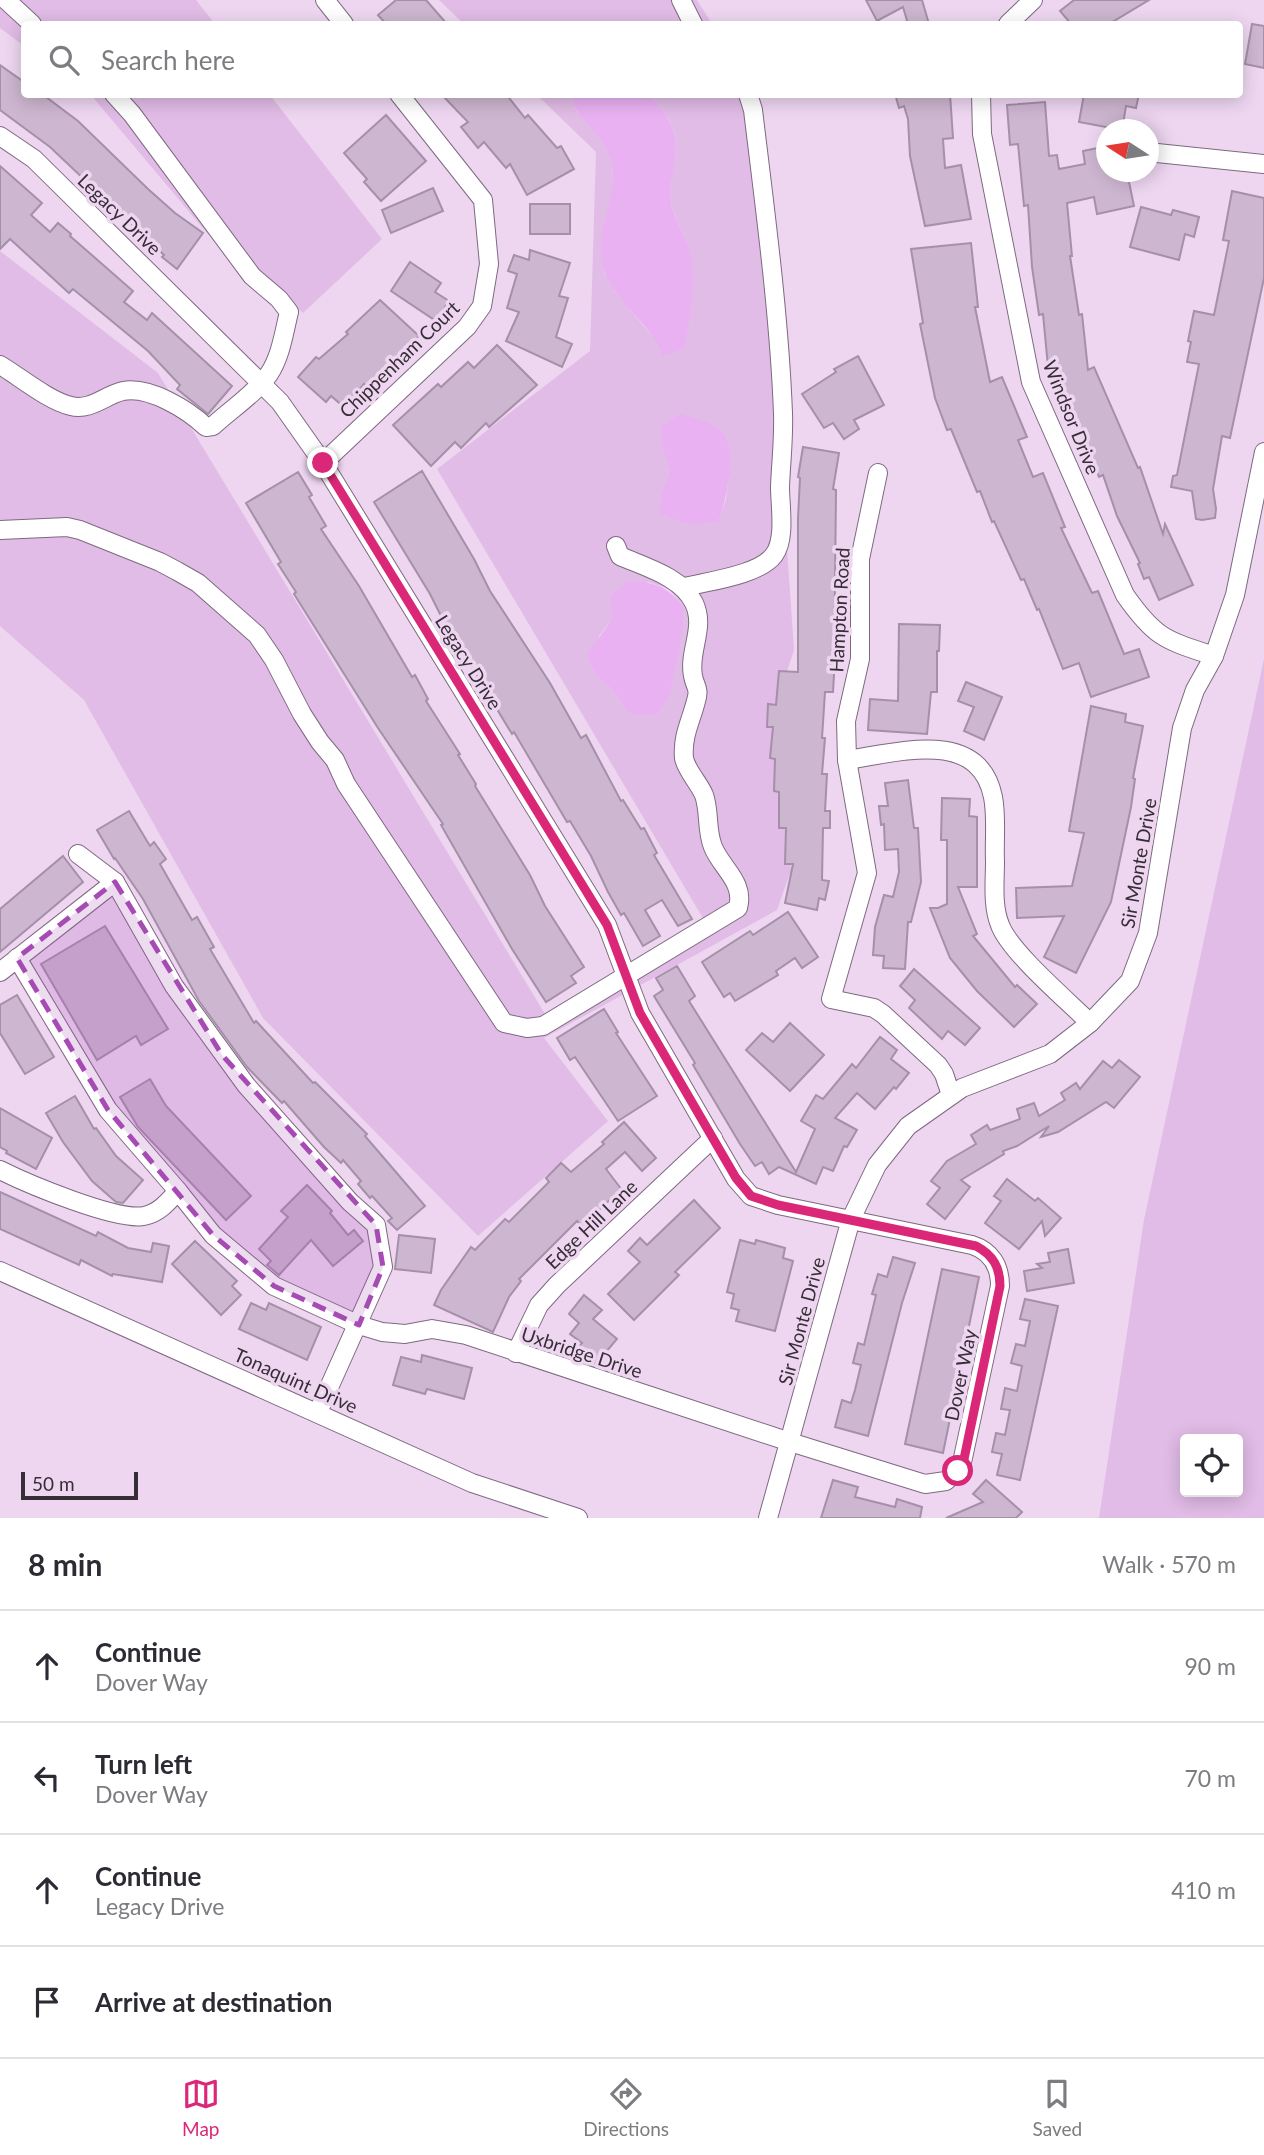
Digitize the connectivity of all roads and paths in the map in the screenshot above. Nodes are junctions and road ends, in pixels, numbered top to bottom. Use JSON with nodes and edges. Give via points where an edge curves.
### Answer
{"nodes":[{"id":1,"x":6,"y":0,"type":"edge"},
{"id":2,"x":325,"y":0,"type":"edge"},
{"id":3,"x":681,"y":0,"type":"edge"},
{"id":4,"x":1033,"y":0,"type":"edge"},
{"id":5,"x":29,"y":21,"type":"edge"},
{"id":6,"x":342,"y":21,"type":"edge"},
{"id":7,"x":692,"y":21,"type":"edge"},
{"id":8,"x":1010,"y":21,"type":"edge"},
{"id":9,"x":117,"y":98,"type":"edge"},
{"id":10,"x":402,"y":98,"type":"edge"},
{"id":11,"x":749,"y":98,"type":"edge"},
{"id":12,"x":981,"y":98,"type":"edge"},
{"id":13,"x":0,"y":136,"type":"edge"},
{"id":14,"x":1159,"y":153,"type":"edge"},
{"id":15,"x":1264,"y":164,"type":"edge"},
{"id":16,"x":0,"y":365,"type":"edge"},
{"id":17,"x":261,"y":383,"type":"junction"},
{"id":18,"x":1264,"y":452,"type":"edge"},
{"id":19,"x":323,"y":463,"type":"junction"},
{"id":20,"x":878,"y":473,"type":"dead end"},
{"id":21,"x":0,"y":530,"type":"edge"},
{"id":22,"x":616,"y":547,"type":"dead end"},
{"id":23,"x":685,"y":587,"type":"junction"},
{"id":24,"x":1214,"y":656,"type":"junction"},
{"id":25,"x":847,"y":760,"type":"junction"},
{"id":26,"x":78,"y":854,"type":"dead end"},
{"id":27,"x":115,"y":882,"type":"junction"},
{"id":28,"x":17,"y":958,"type":"junction"},
{"id":29,"x":0,"y":972,"type":"edge"},
{"id":30,"x":625,"y":975,"type":"junction"},
{"id":31,"x":1090,"y":1023,"type":"junction"},
{"id":32,"x":951,"y":1095,"type":"junction"},
{"id":33,"x":713,"y":1138,"type":"junction"},
{"id":34,"x":0,"y":1170,"type":"edge"},
{"id":35,"x":178,"y":1191,"type":"junction"},
{"id":36,"x":851,"y":1219,"type":"junction"},
{"id":37,"x":0,"y":1271,"type":"edge"},
{"id":38,"x":359,"y":1325,"type":"junction"},
{"id":39,"x":516,"y":1353,"type":"junction"},
{"id":40,"x":318,"y":1412,"type":"junction"},
{"id":41,"x":790,"y":1442,"type":"junction"},
{"id":42,"x":578,"y":1518,"type":"edge"},
{"id":43,"x":768,"y":1518,"type":"edge"}],
"edges":[{"from":1,"to":5,"type":"street"},
{"from":2,"to":6,"type":"street"},
{"from":3,"to":7,"type":"street"},
{"from":4,"to":8,"type":"street"},
{"from":9,"to":17,"type":"street","via":[[252,276],[289,312],[276,359]]},
{"from":10,"to":19,"type":"street","name":"Chippenham Court","via":[[483,200],[489,264],[482,306],[467,327]]},
{"from":11,"to":23,"type":"street","via":[[765,205],[783,414],[781,529],[775,554],[762,565]]},
{"from":12,"to":24,"type":"street","name":"Windsor Drive","via":[[982,134],[1031,382],[1125,595],[1146,625],[1170,642]]},
{"from":13,"to":17,"type":"street","name":"Legacy Drive","via":[[34,159]]},
{"from":14,"to":15,"type":"street"},
{"from":16,"to":17,"type":"street","via":[[71,406],[137,391],[170,401],[206,427],[213,426]]},
{"from":17,"to":19,"type":"street","name":"Legacy Drive","via":[[281,402]]},
{"from":18,"to":24,"type":"street","name":"Sir Monte Drive","via":[[1235,595]]},
{"from":19,"to":30,"type":"street","name":"Legacy Drive","via":[[607,925]]},
{"from":20,"to":25,"type":"street","name":"Hampton Road","via":[[858,569],[860,659],[846,721]]},
{"from":21,"to":30,"type":"street","via":[[67,527],[160,562],[198,583],[257,635],[346,783],[504,1023],[543,1026]]},
{"from":22,"to":23,"type":"street","via":[[620,556]]},
{"from":23,"to":30,"type":"street","via":[[700,626],[693,677],[699,687],[685,733],[685,761],[704,796],[713,850],[734,880],[740,898],[738,908]]},
{"from":24,"to":31,"type":"street","name":"Sir Monte Drive","via":[[1182,727],[1149,933],[1130,981]]},
{"from":25,"to":31,"type":"street","via":[[936,748],[957,753],[975,765],[988,782],[994,802],[995,902],[1003,932]]},
{"from":25,"to":32,"type":"street","name":"Hampton Road","via":[[867,873],[831,999],[883,1014],[938,1065]]},
{"from":26,"to":27,"type":"street"},
{"from":27,"to":28,"type":"street"},
{"from":27,"to":38,"type":"street","via":[[174,986],[230,1065],[350,1202],[376,1225],[383,1267]]},
{"from":28,"to":29,"type":"street"},
{"from":28,"to":35,"type":"street","name":"Uxbridge Drive","via":[[108,1110]]},
{"from":30,"to":33,"type":"street","name":"Legacy Drive","via":[[640,1013]]},
{"from":31,"to":32,"type":"street","name":"Sir Monte Drive","via":[[1050,1054]]},
{"from":32,"to":36,"type":"street","name":"Sir Monte Drive","via":[[908,1126],[877,1165]]},
{"from":33,"to":36,"type":"street","name":"Legacy Drive","via":[[751,1196]]},
{"from":33,"to":39,"type":"street","name":"Edge Hill Lane","via":[[557,1285],[540,1305]]},
{"from":34,"to":35,"type":"street","via":[[128,1217],[160,1210]]},
{"from":35,"to":38,"type":"street","name":"Uxbridge Drive","via":[[212,1236],[274,1286]]},
{"from":36,"to":41,"type":"street","name":"Sir Monte Drive"},
{"from":36,"to":41,"type":"street","name":"Dover Way","via":[[976,1246],[995,1262],[1000,1286],[964,1459],[949,1479],[925,1484]]},
{"from":37,"to":40,"type":"street","name":"Tonaquint Drive"},
{"from":38,"to":39,"type":"street","name":"Uxbridge Drive","via":[[382,1332],[432,1329],[466,1335]]},
{"from":38,"to":40,"type":"street"},
{"from":39,"to":41,"type":"street","name":"Uxbridge Drive"},
{"from":40,"to":42,"type":"street","name":"Tonaquint Drive","via":[[472,1483]]},
{"from":41,"to":43,"type":"street","name":"Sir Monte Drive"}]}
